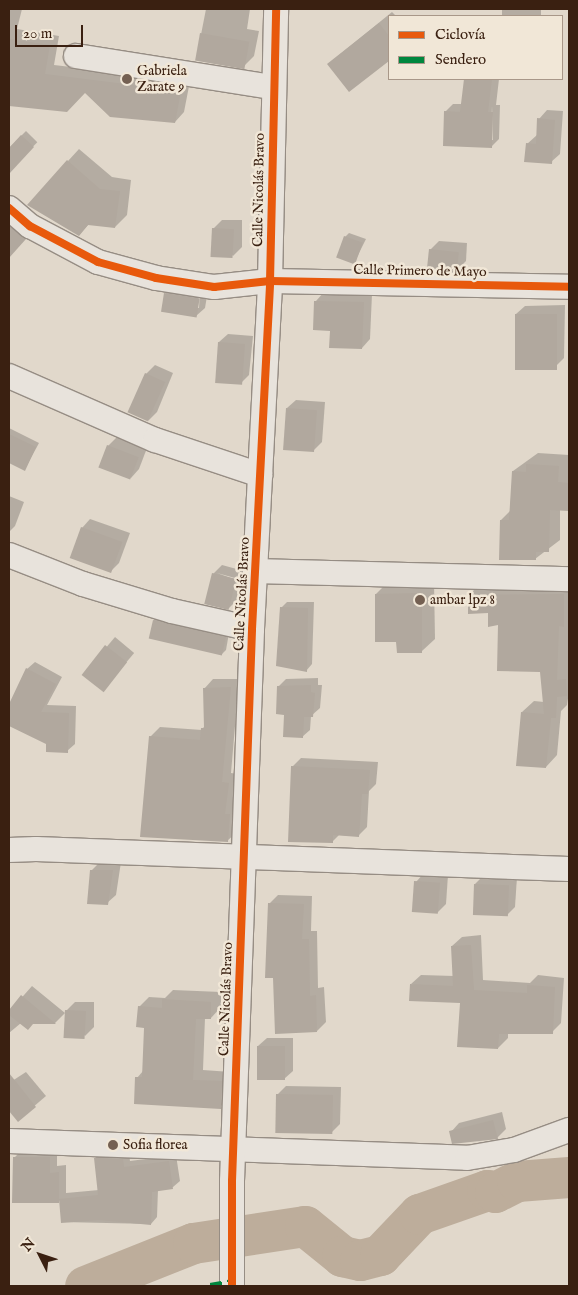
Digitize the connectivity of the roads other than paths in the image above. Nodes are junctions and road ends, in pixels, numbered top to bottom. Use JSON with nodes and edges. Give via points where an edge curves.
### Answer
{"nodes":[{"id":1,"x":276,"y":9,"type":"edge"},
{"id":2,"x":76,"y":56,"type":"dead end"},
{"id":3,"x":272,"y":87,"type":"junction"},
{"id":4,"x":9,"y":208,"type":"edge"},
{"id":5,"x":270,"y":281,"type":"junction"},
{"id":6,"x":569,"y":286,"type":"edge"},
{"id":7,"x":9,"y":376,"type":"edge"},
{"id":8,"x":260,"y":475,"type":"junction"},
{"id":9,"x":9,"y":555,"type":"edge"},
{"id":10,"x":256,"y":571,"type":"junction"},
{"id":11,"x":569,"y":579,"type":"edge"},
{"id":12,"x":252,"y":629,"type":"junction"},
{"id":13,"x":9,"y":850,"type":"edge"},
{"id":14,"x":244,"y":858,"type":"junction"},
{"id":15,"x":569,"y":870,"type":"edge"},
{"id":16,"x":569,"y":1130,"type":"edge"},
{"id":17,"x":9,"y":1141,"type":"edge"},
{"id":18,"x":234,"y":1149,"type":"junction"},
{"id":19,"x":232,"y":1280,"type":"edge"}],
"edges":[{"from":1,"to":3,"type":"street","name":"Calle Nicolás Bravo"},
{"from":2,"to":3,"type":"street"},
{"from":3,"to":5,"type":"street","name":"Calle Nicolás Bravo"},
{"from":4,"to":5,"type":"street","name":"Calle Primero de Mayo","via":[[30,226],[98,262],[156,278],[214,288]]},
{"from":5,"to":6,"type":"street","name":"Calle Primero de Mayo"},
{"from":5,"to":8,"type":"street","name":"Calle Nicolás Bravo"},
{"from":7,"to":8,"type":"street","via":[[155,440]]},
{"from":8,"to":10,"type":"street","name":"Calle Nicolás Bravo"},
{"from":9,"to":12,"type":"street","via":[[83,584],[172,611]]},
{"from":10,"to":11,"type":"street"},
{"from":10,"to":12,"type":"street","name":"Calle Nicolás Bravo"},
{"from":12,"to":14,"type":"street","name":"Calle Nicolás Bravo"},
{"from":13,"to":14,"type":"street"},
{"from":14,"to":15,"type":"street"},
{"from":14,"to":18,"type":"street","name":"Calle Nicolás Bravo"},
{"from":16,"to":18,"type":"street","via":[[514,1150],[467,1158],[333,1156]]},
{"from":17,"to":18,"type":"street"},
{"from":18,"to":19,"type":"street","name":"Calle Nicolás Bravo"}]}
